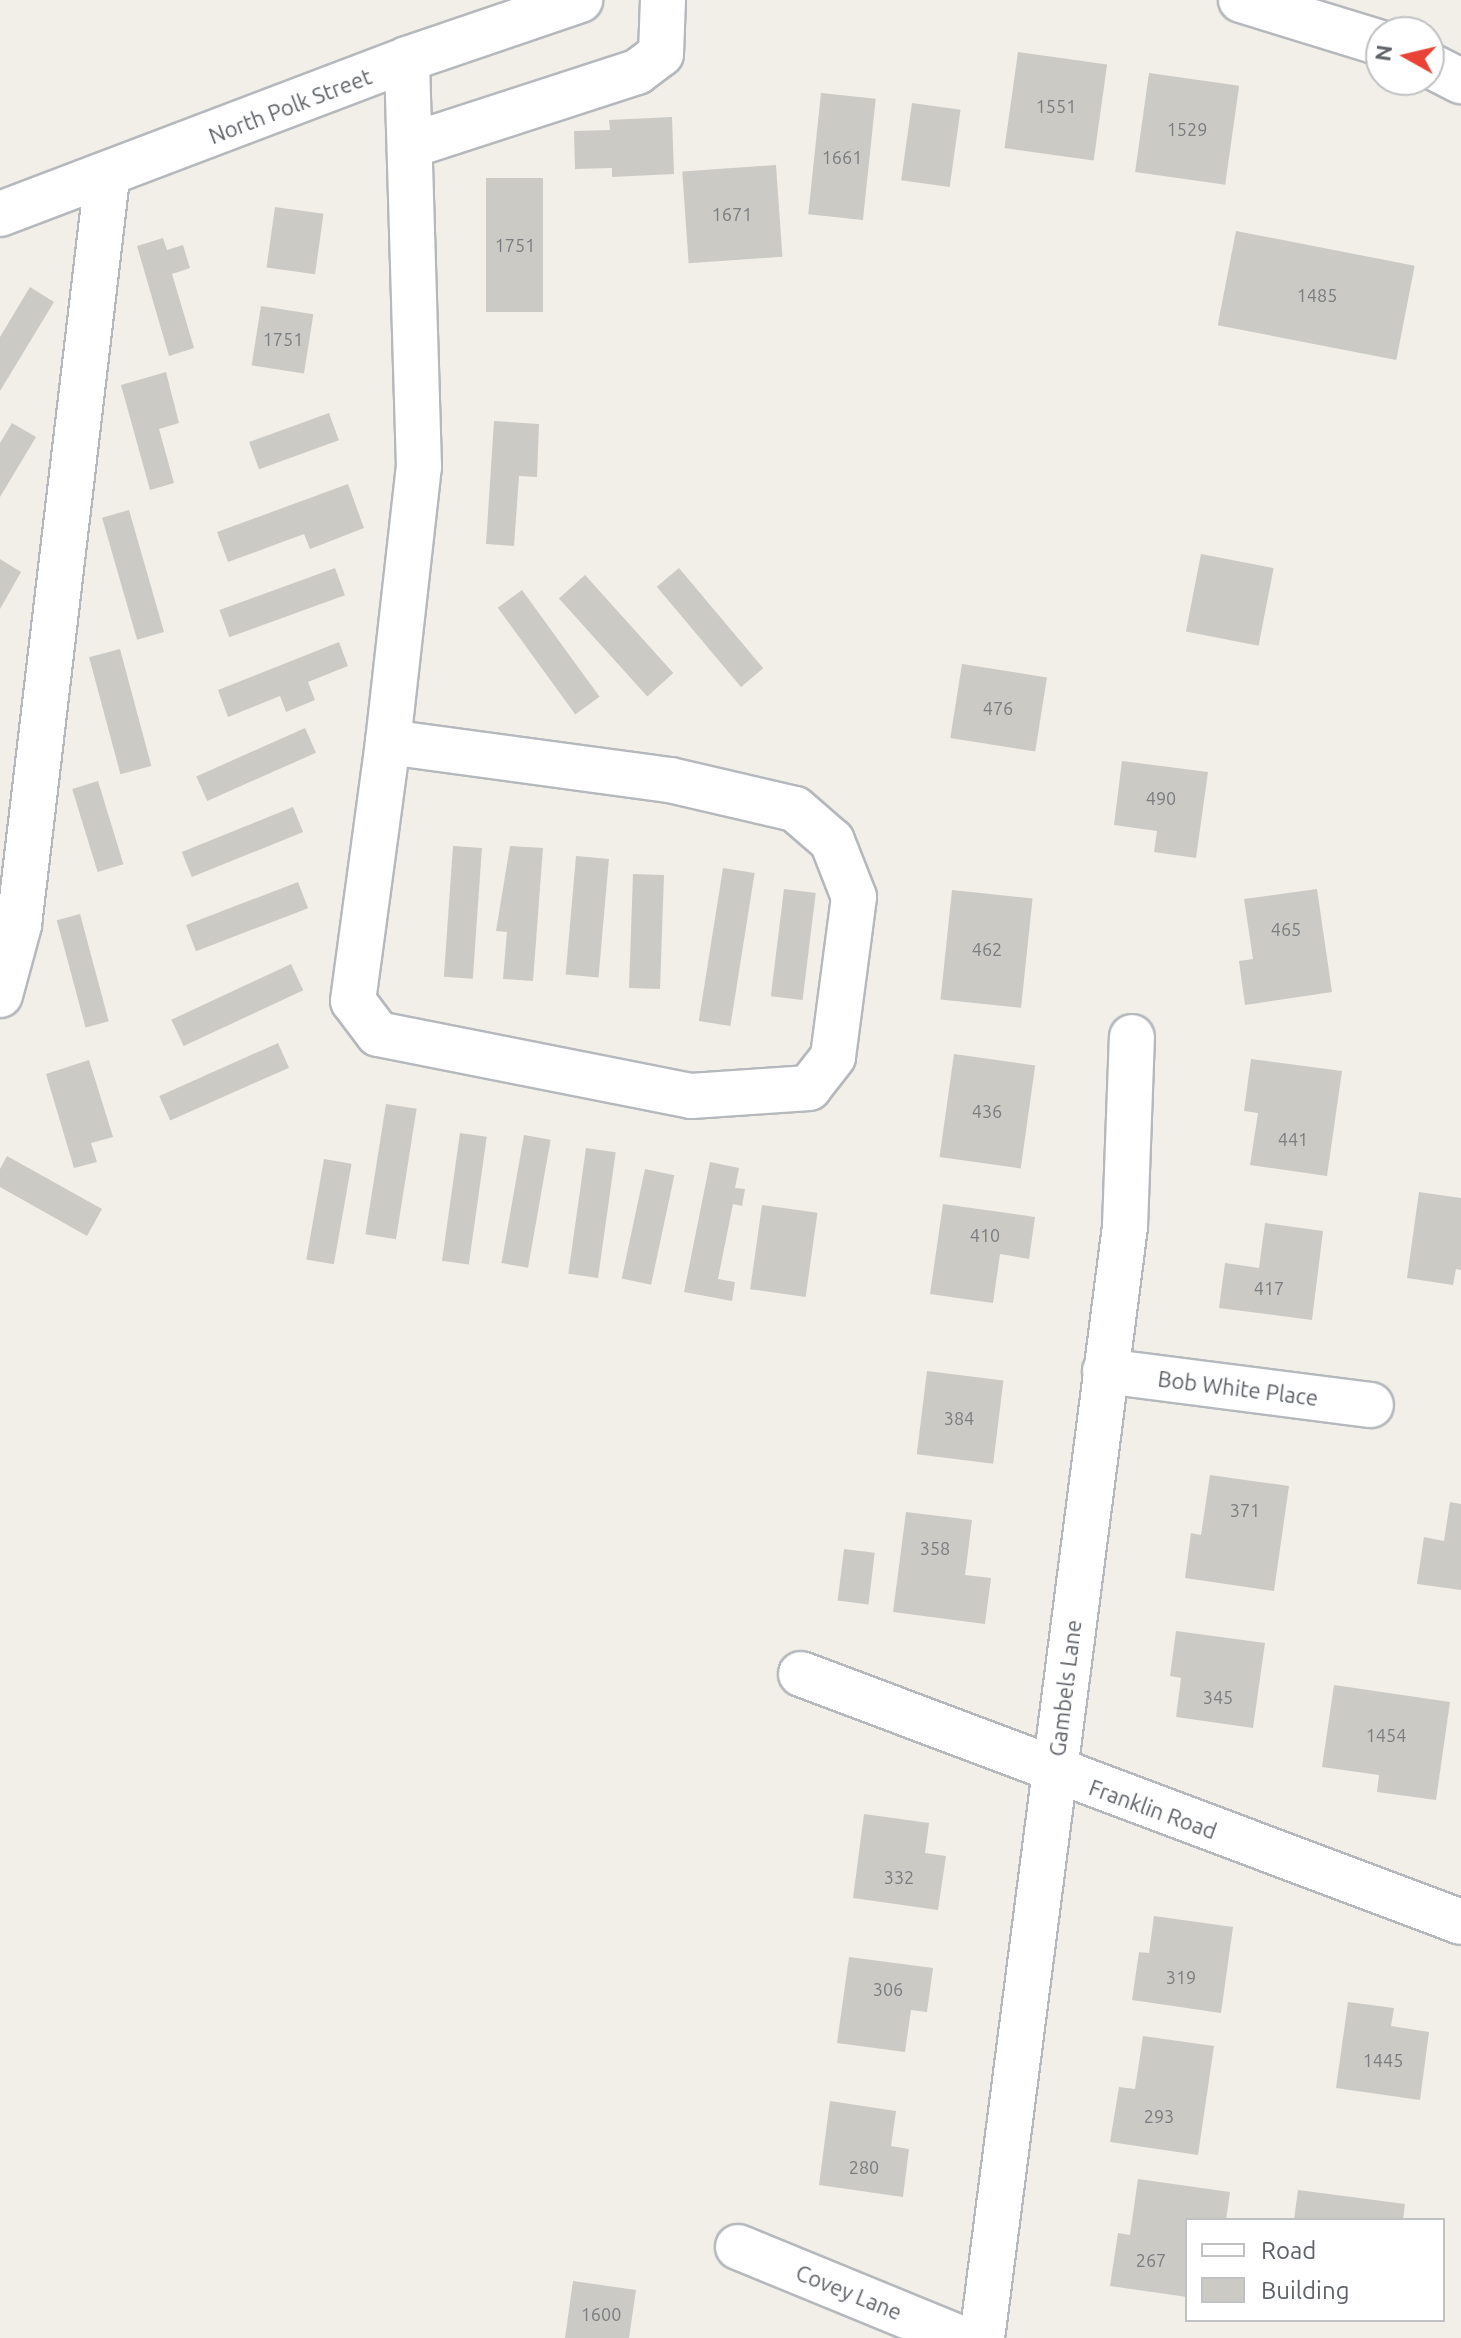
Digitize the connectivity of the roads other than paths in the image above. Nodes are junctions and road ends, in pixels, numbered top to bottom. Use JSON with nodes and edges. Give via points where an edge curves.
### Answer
{"nodes":[{"id":1,"x":580,"y":0,"type":"edge"},
{"id":2,"x":663,"y":0,"type":"edge"},
{"id":3,"x":1241,"y":0,"type":"edge"},
{"id":4,"x":487,"y":14,"type":"edge"},
{"id":5,"x":1365,"y":38,"type":"edge"},
{"id":6,"x":407,"y":59,"type":"junction"},
{"id":7,"x":412,"y":145,"type":"junction"},
{"id":8,"x":107,"y":178,"type":"junction"},
{"id":9,"x":0,"y":214,"type":"edge"},
{"id":10,"x":388,"y":742,"type":"junction"},
{"id":11,"x":0,"y":995,"type":"edge"},
{"id":12,"x":1132,"y":1037,"type":"dead end"},
{"id":13,"x":1105,"y":1371,"type":"junction"},
{"id":14,"x":1371,"y":1405,"type":"dead end"},
{"id":15,"x":801,"y":1674,"type":"dead end"},
{"id":16,"x":1054,"y":1773,"type":"junction"},
{"id":17,"x":1461,"y":1922,"type":"edge"},
{"id":18,"x":738,"y":2247,"type":"dead end"},
{"id":19,"x":960,"y":2338,"type":"edge"},
{"id":20,"x":982,"y":2338,"type":"edge"}],
"edges":[{"from":1,"to":4,"type":"street","name":"North Polk Street"},
{"from":2,"to":7,"type":"street","via":[[661,54],[637,72]]},
{"from":3,"to":5,"type":"street"},
{"from":4,"to":6,"type":"street","name":"North Polk Street"},
{"from":6,"to":7,"type":"street"},
{"from":6,"to":8,"type":"street","name":"North Polk Street"},
{"from":7,"to":10,"type":"street","via":[[419,467]]},
{"from":8,"to":9,"type":"street","name":"North Polk Street"},
{"from":8,"to":11,"type":"street","via":[[19,925]]},
{"from":10,"to":10,"type":"street","via":[[353,1001],[378,1034],[691,1096],[809,1088],[833,1057],[854,897],[832,841],[795,809],[670,780]]},
{"from":12,"to":13,"type":"street","name":"Gambels Lane","via":[[1125,1226]]},
{"from":13,"to":14,"type":"street","name":"Bob White Place"},
{"from":13,"to":16,"type":"street","name":"Gambels Lane"},
{"from":15,"to":16,"type":"street","name":"Franklin Road"},
{"from":16,"to":17,"type":"street","name":"Franklin Road"},
{"from":16,"to":20,"type":"street","name":"Gambels Lane"},
{"from":18,"to":19,"type":"street","name":"Covey Lane"}]}
